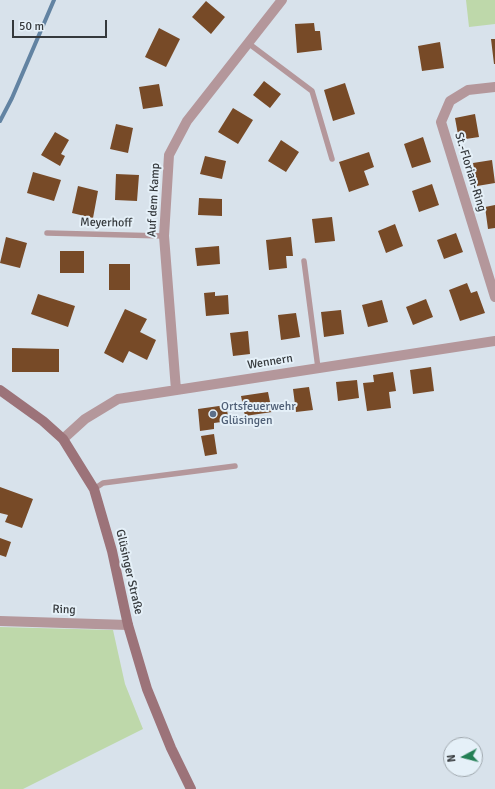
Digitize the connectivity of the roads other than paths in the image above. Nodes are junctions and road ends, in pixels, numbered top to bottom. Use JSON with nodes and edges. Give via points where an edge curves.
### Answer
{"nodes":[{"id":1,"x":282,"y":0,"type":"edge"},
{"id":2,"x":248,"y":43,"type":"junction"},
{"id":3,"x":495,"y":87,"type":"edge"},
{"id":4,"x":332,"y":159,"type":"dead end"},
{"id":5,"x":47,"y":233,"type":"dead end"},
{"id":6,"x":164,"y":236,"type":"junction"},
{"id":7,"x":304,"y":261,"type":"dead end"},
{"id":8,"x":495,"y":297,"type":"edge"},
{"id":9,"x":495,"y":342,"type":"edge"},
{"id":10,"x":318,"y":368,"type":"junction"},
{"id":11,"x":0,"y":390,"type":"edge"},
{"id":12,"x":176,"y":390,"type":"junction"},
{"id":13,"x":63,"y":439,"type":"junction"},
{"id":14,"x":235,"y":466,"type":"dead end"},
{"id":15,"x":94,"y":489,"type":"junction"},
{"id":16,"x":0,"y":621,"type":"edge"},
{"id":17,"x":128,"y":625,"type":"junction"},
{"id":18,"x":191,"y":789,"type":"edge"}],
"edges":[{"from":1,"to":2,"type":"street","name":"Auf dem Kamp"},
{"from":2,"to":4,"type":"lane","via":[[312,91]]},
{"from":2,"to":6,"type":"street","name":"Auf dem Kamp","via":[[187,121],[169,155]]},
{"from":3,"to":8,"type":"street","name":"St.-Florian-Ring","via":[[468,90],[450,101],[441,122]]},
{"from":5,"to":6,"type":"lane","name":"Meyerhoff"},
{"from":6,"to":12,"type":"street","name":"Auf dem Kamp"},
{"from":7,"to":10,"type":"lane"},
{"from":9,"to":10,"type":"street","name":"Wennern"},
{"from":10,"to":12,"type":"street","name":"Wennern"},
{"from":11,"to":13,"type":"street","name":"Glüsinger Straße"},
{"from":12,"to":13,"type":"street","name":"Wennern","via":[[118,398],[85,419]]},
{"from":13,"to":15,"type":"street","name":"Glüsinger Straße"},
{"from":14,"to":15,"type":"lane","via":[[103,483]]},
{"from":15,"to":17,"type":"street","name":"Glüsinger Straße","via":[[112,551]]},
{"from":16,"to":17,"type":"street","name":"Ring"},
{"from":17,"to":18,"type":"street","name":"Glüsinger Straße","via":[[147,689]]}]}
